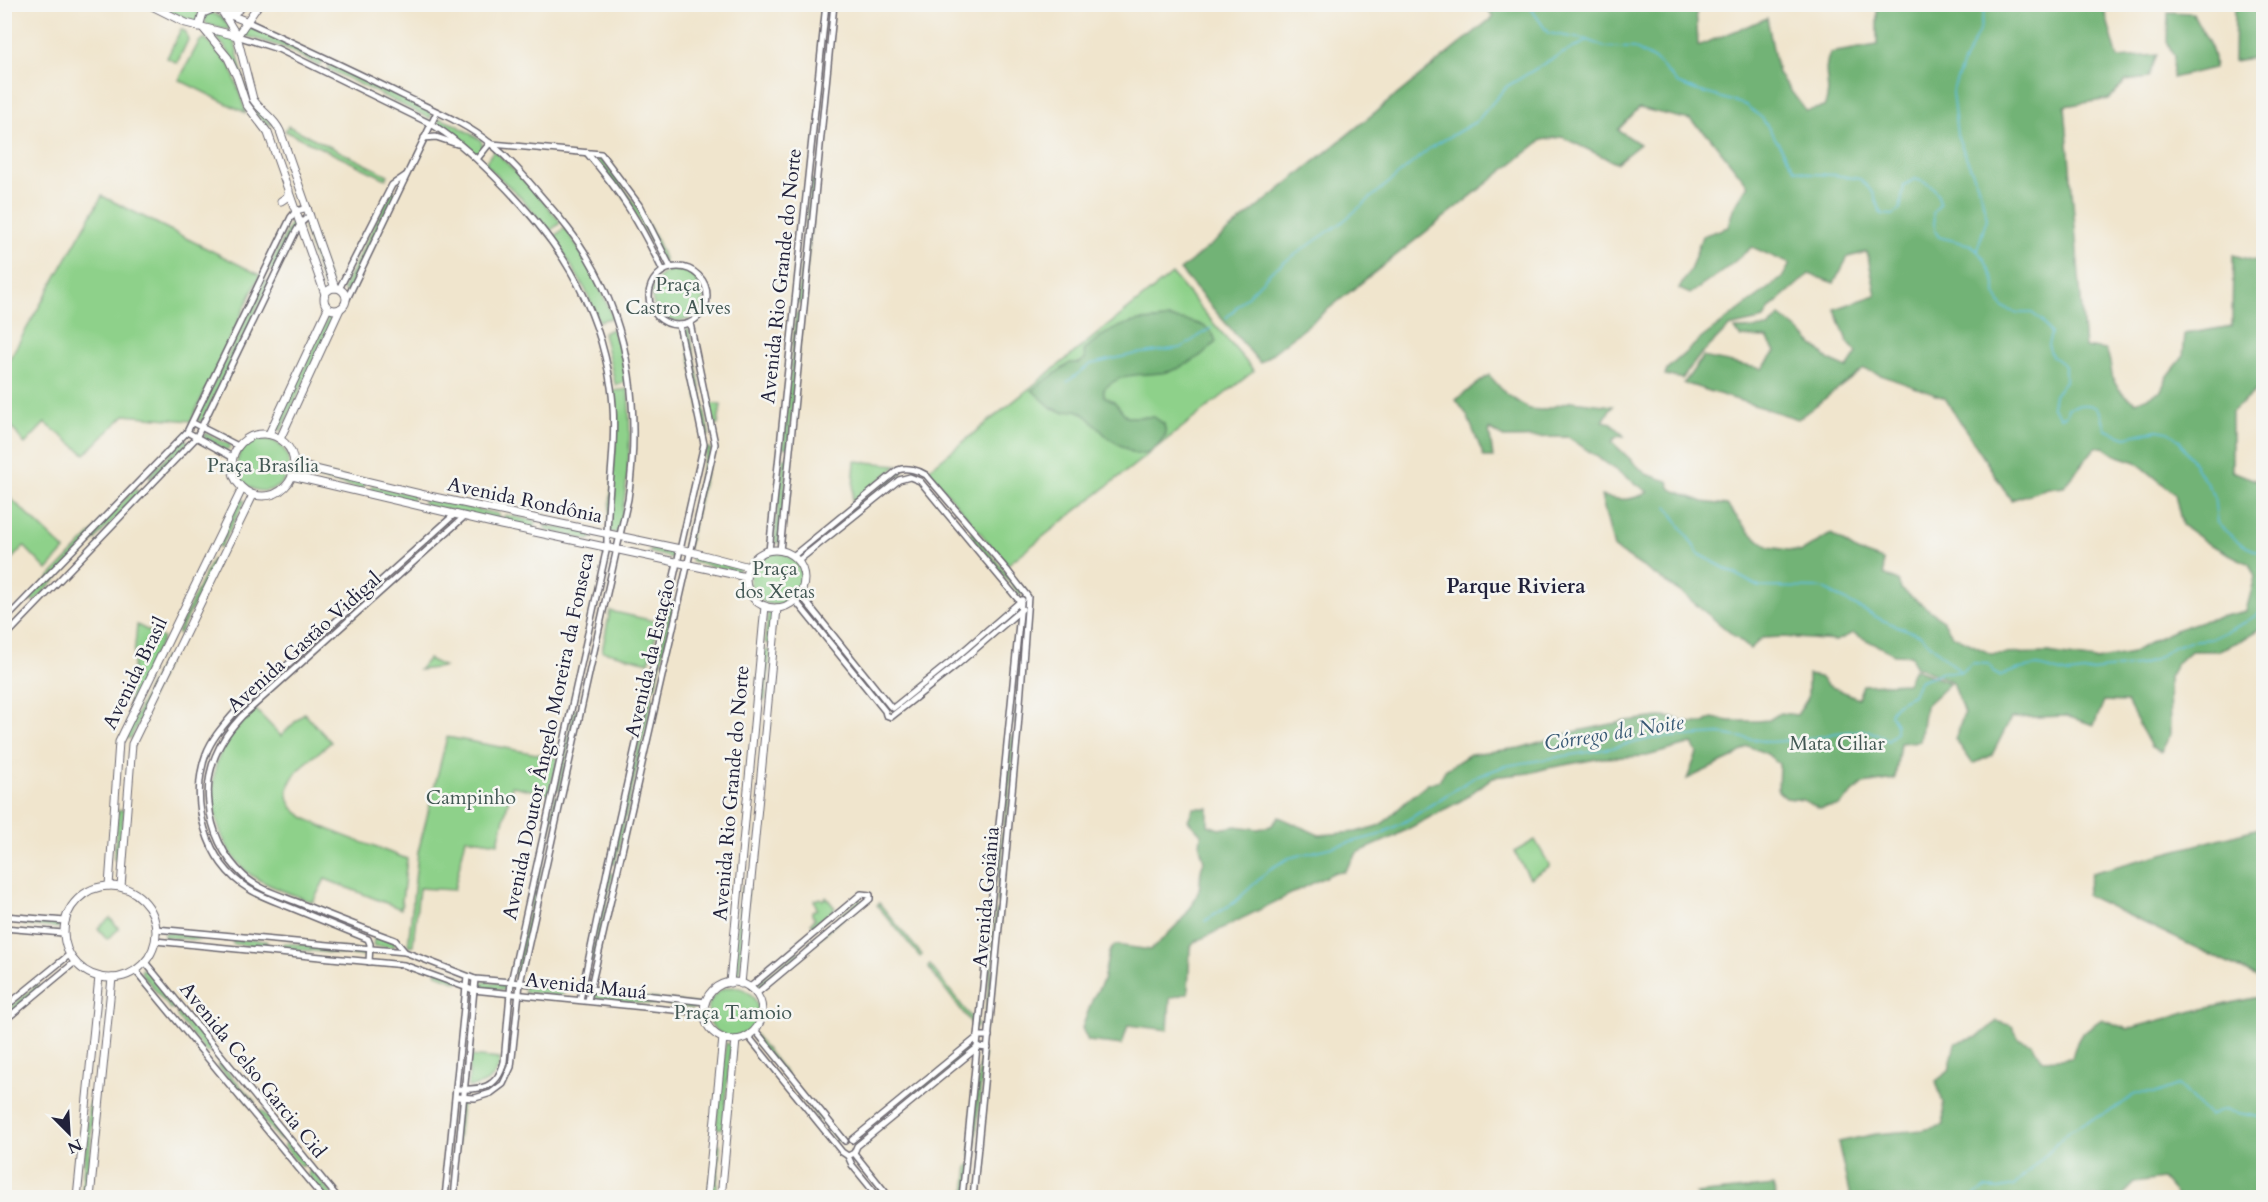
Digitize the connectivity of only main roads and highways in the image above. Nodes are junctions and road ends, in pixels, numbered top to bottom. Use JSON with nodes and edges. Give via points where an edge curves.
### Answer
{"nodes":[{"id":1,"x":148,"y":4,"type":"edge"},
{"id":2,"x":203,"y":4,"type":"edge"},
{"id":3,"x":246,"y":4,"type":"edge"},
{"id":4,"x":259,"y":4,"type":"edge"},
{"id":5,"x":213,"y":9,"type":"junction"},
{"id":6,"x":226,"y":14,"type":"junction"},
{"id":7,"x":247,"y":23,"type":"junction"},
{"id":8,"x":201,"y":28,"type":"junction"},
{"id":9,"x":236,"y":33,"type":"junction"},
{"id":10,"x":289,"y":190,"type":"junction"},
{"id":11,"x":281,"y":201,"type":"dead end"},
{"id":12,"x":295,"y":233,"type":"road end"},
{"id":13,"x":304,"y":234,"type":"junction"},
{"id":14,"x":337,"y":289,"type":"junction"},
{"id":15,"x":325,"y":294,"type":"junction"},
{"id":16,"x":328,"y":308,"type":"junction"},
{"id":17,"x":340,"y":309,"type":"junction"},
{"id":18,"x":269,"y":434,"type":"junction"},
{"id":19,"x":280,"y":439,"type":"junction"},
{"id":20,"x":294,"y":464,"type":"junction"},
{"id":21,"x":292,"y":476,"type":"junction"},
{"id":22,"x":242,"y":489,"type":"junction"},
{"id":23,"x":253,"y":495,"type":"junction"},
{"id":24,"x":503,"y":512,"type":"junction"},
{"id":25,"x":501,"y":525,"type":"junction"},
{"id":26,"x":749,"y":567,"type":"junction"},
{"id":27,"x":746,"y":577,"type":"junction"},
{"id":28,"x":765,"y":606,"type":"junction"},
{"id":29,"x":777,"y":608,"type":"junction"},
{"id":30,"x":760,"y":647,"type":"junction"},
{"id":31,"x":773,"y":648,"type":"junction"},
{"id":32,"x":162,"y":655,"type":"junction"},
{"id":33,"x":172,"y":663,"type":"junction"},
{"id":34,"x":110,"y":886,"type":"junction"},
{"id":35,"x":121,"y":887,"type":"junction"},
{"id":36,"x":99,"y":977,"type":"junction"},
{"id":37,"x":112,"y":978,"type":"junction"},
{"id":38,"x":730,"y":983,"type":"junction"},
{"id":39,"x":741,"y":984,"type":"junction"},
{"id":40,"x":98,"y":985,"type":"junction"},
{"id":41,"x":111,"y":989,"type":"junction"},
{"id":42,"x":723,"y":1038,"type":"junction"},
{"id":43,"x":736,"y":1040,"type":"junction"},
{"id":44,"x":76,"y":1197,"type":"edge"},
{"id":45,"x":90,"y":1197,"type":"edge"},
{"id":46,"x":708,"y":1197,"type":"edge"},
{"id":47,"x":721,"y":1197,"type":"edge"}],
"edges":[{"from":1,"to":8,"type":"main road","name":"Avenida Doutor Ângelo Moreira da Fonseca"},
{"from":2,"to":5,"type":"main road","name":"Avenida Doutor Ângelo Moreira da Fonseca"},
{"from":3,"to":6,"type":"main road"},
{"from":4,"to":7,"type":"main road"},
{"from":5,"to":6,"type":"main road","name":"Avenida Doutor Ângelo Moreira da Fonseca"},
{"from":5,"to":8,"type":"main road","via":[[203,13]]},
{"from":6,"to":7,"type":"main road","name":"Avenida Doutor Ângelo Moreira da Fonseca"},
{"from":6,"to":9,"type":"main road"},
{"from":7,"to":9,"type":"main road"},
{"from":8,"to":9,"type":"main road","name":"Avenida Doutor Ângelo Moreira da Fonseca"},
{"from":8,"to":10,"type":"main road","via":[[228,58],[246,104],[266,128]]},
{"from":9,"to":14,"type":"main road","via":[[252,97],[280,131]]},
{"from":10,"to":11,"type":"main road"},
{"from":10,"to":13,"type":"main road"},
{"from":12,"to":13,"type":"main road"},
{"from":13,"to":15,"type":"main road"},
{"from":14,"to":15,"type":"main road"},
{"from":14,"to":17,"type":"main road","via":[[346,301]]},
{"from":15,"to":16,"type":"main road"},
{"from":16,"to":17,"type":"main road"},
{"from":16,"to":18,"type":"main road"},
{"from":17,"to":19,"type":"main road"},
{"from":18,"to":19,"type":"main road"},
{"from":18,"to":22,"type":"main road","via":[[252,436],[238,446],[232,457],[232,471]]},
{"from":19,"to":20,"type":"main road","via":[[290,449]]},
{"from":20,"to":21,"type":"main road"},
{"from":20,"to":24,"type":"main road","name":"Avenida Rondônia"},
{"from":21,"to":23,"type":"main road","via":[[276,493]]},
{"from":21,"to":25,"type":"main road","name":"Avenida Rondônia"},
{"from":22,"to":23,"type":"main road"},
{"from":22,"to":32,"type":"main road","name":"Avenida Brasil"},
{"from":23,"to":33,"type":"main road","name":"Avenida Brasil"},
{"from":24,"to":25,"type":"main road"},
{"from":24,"to":26,"type":"main road","name":"Avenida Rondônia"},
{"from":25,"to":27,"type":"main road","name":"Avenida Rondônia"},
{"from":26,"to":27,"type":"main road"},
{"from":26,"to":29,"type":"main road","via":[[755,558],[769,551],[780,550],[795,558],[804,577],[798,597]]},
{"from":27,"to":28,"type":"main road","via":[[752,597]]},
{"from":28,"to":29,"type":"main road"},
{"from":28,"to":30,"type":"main road","name":"Avenida Rio Grande do Norte"},
{"from":29,"to":31,"type":"main road","name":"Avenida Rio Grande do Norte"},
{"from":30,"to":31,"type":"main road"},
{"from":30,"to":38,"type":"main road","name":"Avenida Rio Grande do Norte"},
{"from":31,"to":39,"type":"main road","name":"Avenida Rio Grande do Norte"},
{"from":32,"to":33,"type":"main road","via":[[170,656]]},
{"from":32,"to":34,"type":"main road","name":"Avenida Brasil","via":[[119,742]]},
{"from":33,"to":35,"type":"main road","name":"Avenida Brasil","via":[[132,744]]},
{"from":34,"to":35,"type":"main road"},
{"from":34,"to":36,"type":"main road","via":[[97,887],[81,896],[69,910],[63,933],[69,955]]},
{"from":35,"to":37,"type":"main road","via":[[146,903],[156,928],[155,941],[145,962]]},
{"from":36,"to":37,"type":"main road"},
{"from":36,"to":40,"type":"main road"},
{"from":37,"to":41,"type":"main road"},
{"from":38,"to":39,"type":"main road"},
{"from":38,"to":42,"type":"main road","via":[[715,989],[704,1013],[712,1031]]},
{"from":39,"to":43,"type":"main road","via":[[756,994],[762,1012],[755,1030]]},
{"from":40,"to":41,"type":"main road","via":[[105,983]]},
{"from":40,"to":44,"type":"main road"},
{"from":41,"to":45,"type":"main road"},
{"from":42,"to":43,"type":"main road"},
{"from":42,"to":46,"type":"main road"},
{"from":43,"to":47,"type":"main road"}]}
